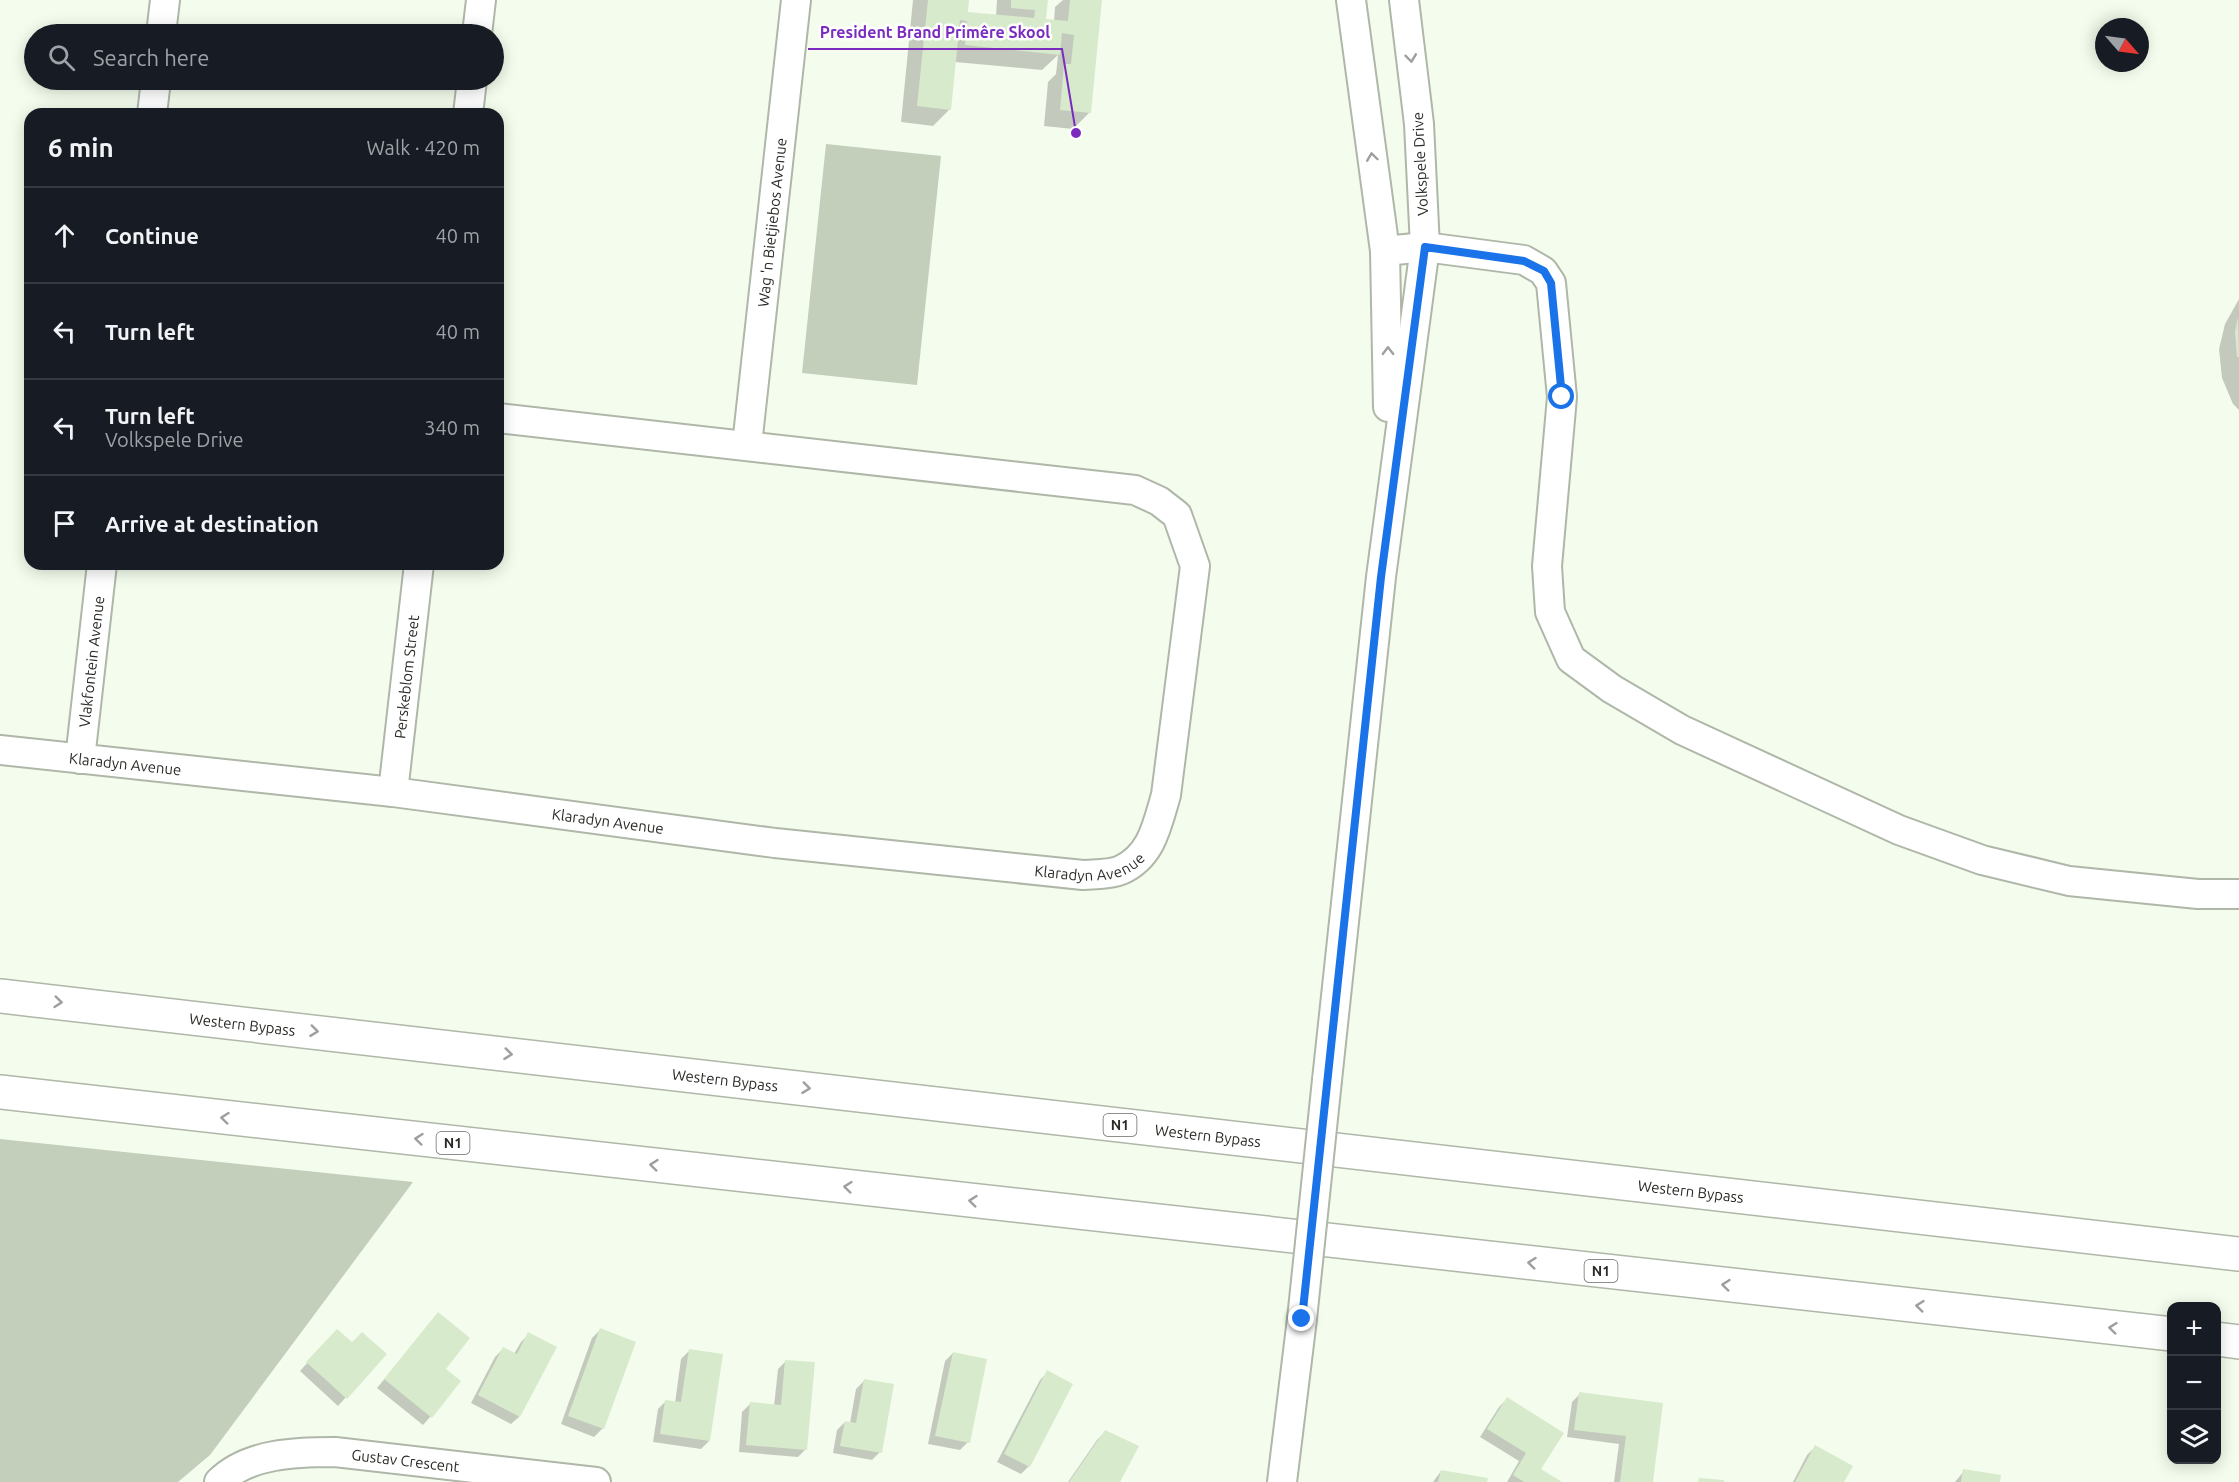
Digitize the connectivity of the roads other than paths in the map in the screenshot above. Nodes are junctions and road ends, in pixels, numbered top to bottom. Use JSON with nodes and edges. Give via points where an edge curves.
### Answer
{"nodes":[{"id":1,"x":165,"y":0,"type":"edge"},
{"id":2,"x":481,"y":0,"type":"edge"},
{"id":3,"x":796,"y":0,"type":"edge"},
{"id":4,"x":1351,"y":0,"type":"edge"},
{"id":5,"x":1404,"y":0,"type":"edge"},
{"id":6,"x":162,"y":24,"type":"edge"},
{"id":7,"x":478,"y":24,"type":"edge"},
{"id":8,"x":155,"y":90,"type":"edge"},
{"id":9,"x":471,"y":90,"type":"edge"},
{"id":10,"x":153,"y":108,"type":"edge"},
{"id":11,"x":469,"y":108,"type":"edge"},
{"id":12,"x":1425,"y":247,"type":"junction"},
{"id":13,"x":1386,"y":252,"type":"junction"},
{"id":14,"x":504,"y":419,"type":"edge"},
{"id":15,"x":747,"y":445,"type":"junction"},
{"id":16,"x":101,"y":570,"type":"edge"},
{"id":17,"x":418,"y":570,"type":"edge"},
{"id":18,"x":1381,"y":577,"type":"junction"},
{"id":19,"x":0,"y":750,"type":"edge"},
{"id":20,"x":80,"y":759,"type":"junction"},
{"id":21,"x":393,"y":792,"type":"junction"},
{"id":22,"x":2239,"y":894,"type":"edge"},
{"id":23,"x":0,"y":996,"type":"edge"},
{"id":24,"x":0,"y":1092,"type":"edge"},
{"id":25,"x":2239,"y":1254,"type":"edge"},
{"id":26,"x":2167,"y":1333,"type":"edge"},
{"id":27,"x":2221,"y":1340,"type":"edge"},
{"id":28,"x":2239,"y":1342,"type":"edge"},
{"id":29,"x":219,"y":1482,"type":"edge"},
{"id":30,"x":597,"y":1482,"type":"edge"},
{"id":31,"x":1282,"y":1482,"type":"edge"}],
"edges":[{"from":1,"to":6,"type":"street"},
{"from":2,"to":7,"type":"street"},
{"from":3,"to":15,"type":"street","name":"Wag 'n Bietjiebos Avenue"},
{"from":13,"to":4,"type":"street","name":"Volkspele Drive","one_way":true},
{"from":5,"to":12,"type":"street","name":"Volkspele Drive","one_way":true,"via":[[1419,124]]},
{"from":8,"to":10,"type":"street"},
{"from":9,"to":11,"type":"street"},
{"from":12,"to":13,"type":"street"},
{"from":12,"to":18,"type":"street","name":"Volkspele Drive"},
{"from":12,"to":22,"type":"street","via":[[1524,261],[1544,271],[1551,283],[1562,397],[1548,577],[1550,612],[1571,659],[1612,689],[1682,730],[1899,830],[1982,860],[2069,881],[2198,894]]},
{"from":18,"to":13,"type":"street","name":"Volkspele Drive","one_way":true,"via":[[1389,388]]},
{"from":14,"to":15,"type":"street","name":"Klaradyn Avenue"},
{"from":15,"to":21,"type":"street","name":"Klaradyn Avenue","via":[[1135,490],[1160,501],[1177,515],[1195,566],[1166,795],[1155,832],[1141,858],[1119,871],[1083,875],[775,843]]},
{"from":16,"to":20,"type":"street","name":"Vlakfontein Avenue"},
{"from":17,"to":21,"type":"street","name":"Perskeblom Street"},
{"from":18,"to":31,"type":"street","name":"Volkspele Drive","bridge":true},
{"from":19,"to":20,"type":"street","name":"Klaradyn Avenue"},
{"from":20,"to":21,"type":"street","name":"Klaradyn Avenue"},
{"from":23,"to":25,"type":"highway","name":"Western Bypass","number":"N1","one_way":true},
{"from":26,"to":24,"type":"highway","number":"N1","one_way":true},
{"from":27,"to":28,"type":"highway"},
{"from":29,"to":30,"type":"street","name":"Gustav Crescent","via":[[228,1473],[263,1458],[298,1452],[335,1452]]}]}
